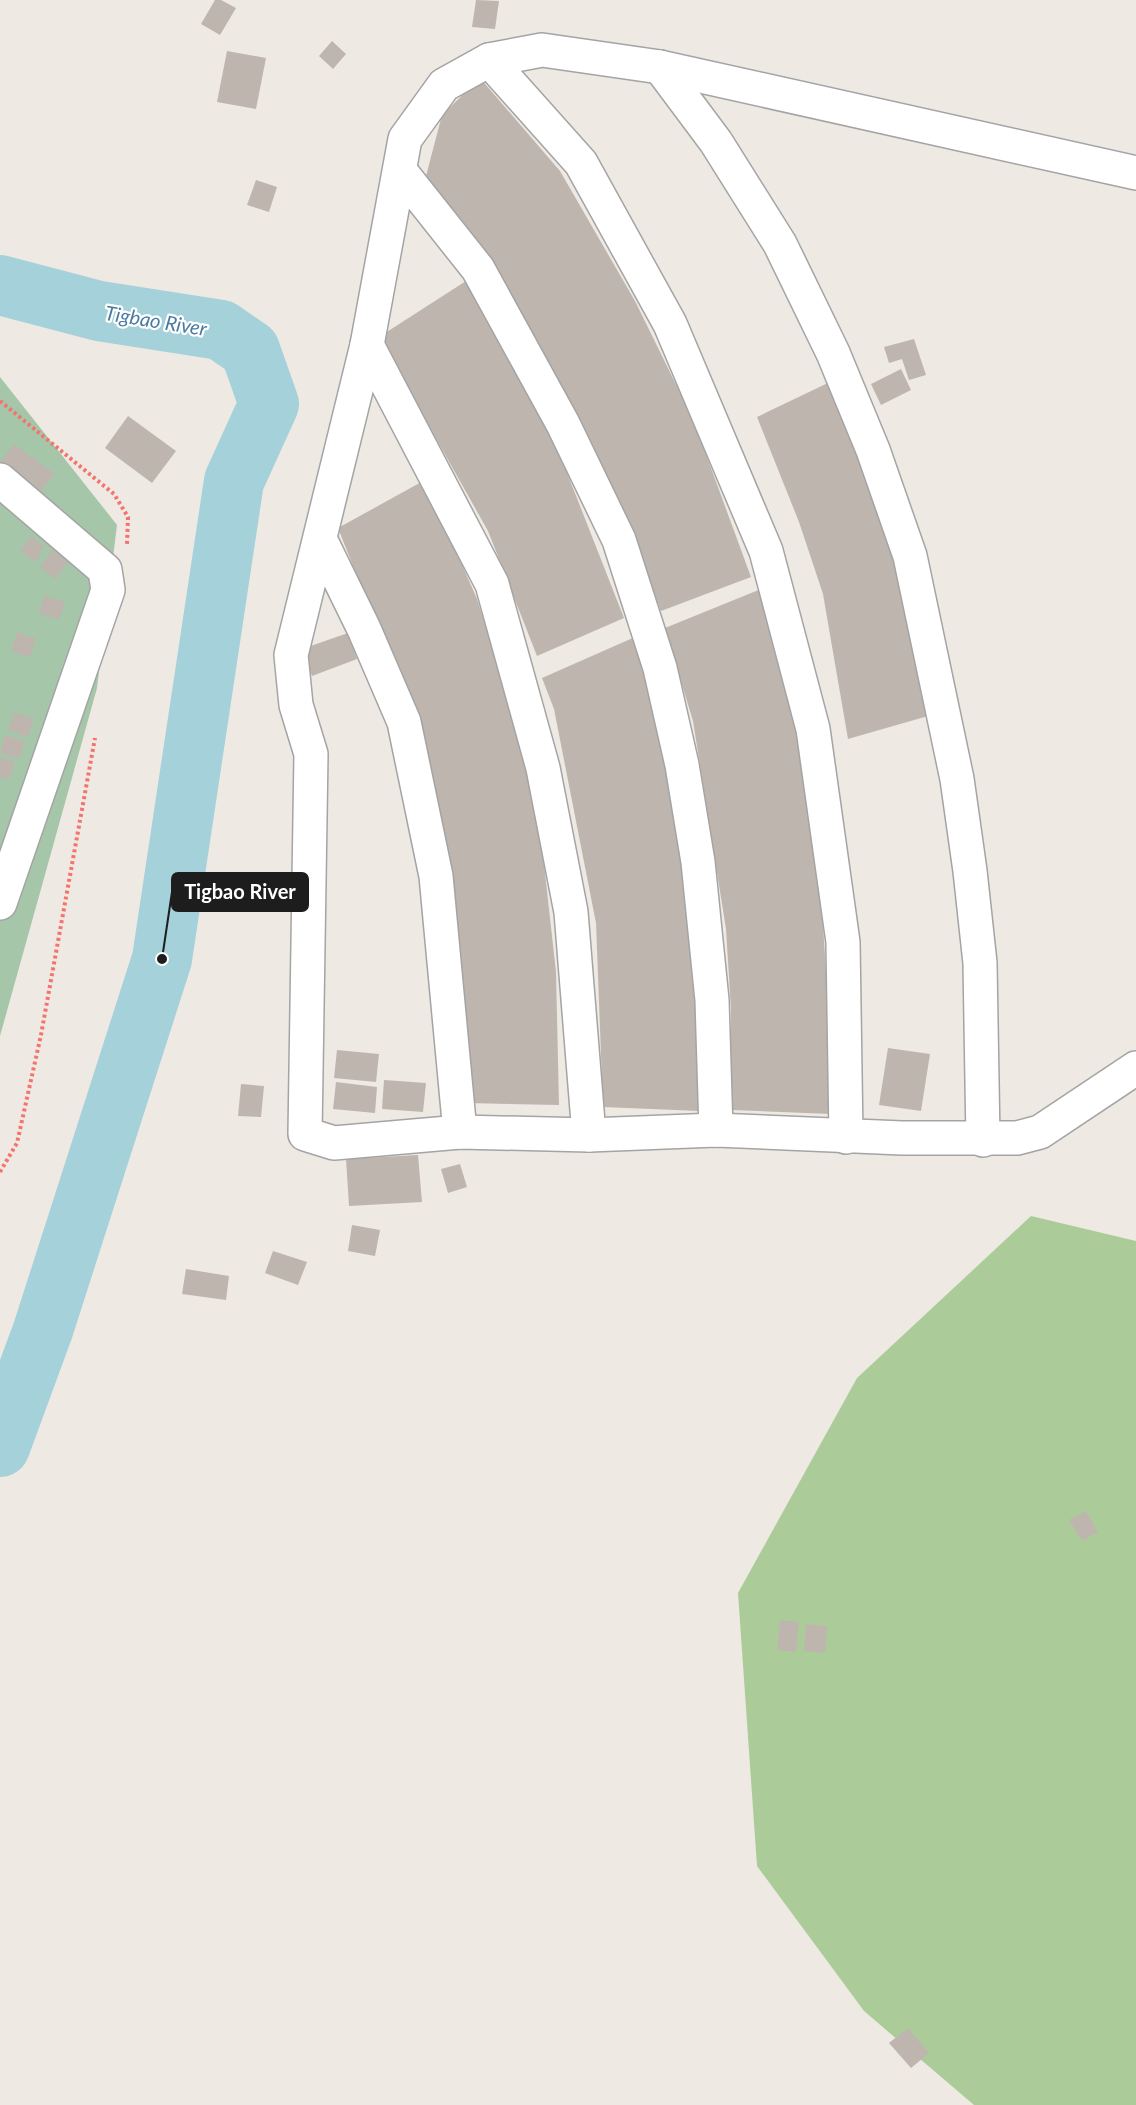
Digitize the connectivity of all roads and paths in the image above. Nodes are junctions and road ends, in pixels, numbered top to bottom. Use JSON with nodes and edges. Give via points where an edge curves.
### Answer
{"nodes":[{"id":1,"x":489,"y":60,"type":"junction"},
{"id":2,"x":660,"y":68,"type":"junction"},
{"id":3,"x":401,"y":172,"type":"junction"},
{"id":4,"x":1136,"y":173,"type":"edge"},
{"id":5,"x":367,"y":345,"type":"junction"},
{"id":6,"x":0,"y":480,"type":"edge"},
{"id":7,"x":320,"y":539,"type":"junction"},
{"id":8,"x":0,"y":903,"type":"edge"},
{"id":9,"x":1136,"y":1068,"type":"edge"},
{"id":10,"x":716,"y":1130,"type":"junction"},
{"id":11,"x":460,"y":1132,"type":"junction"},
{"id":12,"x":589,"y":1135,"type":"junction"},
{"id":13,"x":846,"y":1137,"type":"junction"},
{"id":14,"x":983,"y":1140,"type":"junction"}],
"edges":[{"from":1,"to":2,"type":"street","via":[[542,50]]},
{"from":1,"to":3,"type":"street","via":[[444,85],[405,139]]},
{"from":1,"to":13,"type":"street","via":[[581,163],[670,324],[766,551],[813,729],[843,942]]},
{"from":2,"to":4,"type":"street"},
{"from":2,"to":14,"type":"street","via":[[716,142],[780,244],[873,450],[910,556],[957,779],[970,871],[980,963]]},
{"from":3,"to":5,"type":"street"},
{"from":3,"to":10,"type":"street","via":[[478,269],[563,424],[619,540],[660,668],[684,776],[698,862],[712,1000]]},
{"from":5,"to":7,"type":"street"},
{"from":5,"to":12,"type":"street","via":[[492,584],[543,768],[571,912]]},
{"from":6,"to":8,"type":"street","via":[[105,570],[108,590]]},
{"from":7,"to":11,"type":"street","via":[[404,723],[436,876]]},
{"from":7,"to":11,"type":"street","via":[[291,656],[297,705],[311,754],[305,1134],[334,1143]]},
{"from":9,"to":14,"type":"street","via":[[1040,1132]]},
{"from":10,"to":12,"type":"street"},
{"from":10,"to":13,"type":"street"},
{"from":11,"to":12,"type":"street"},
{"from":13,"to":14,"type":"street"}]}
